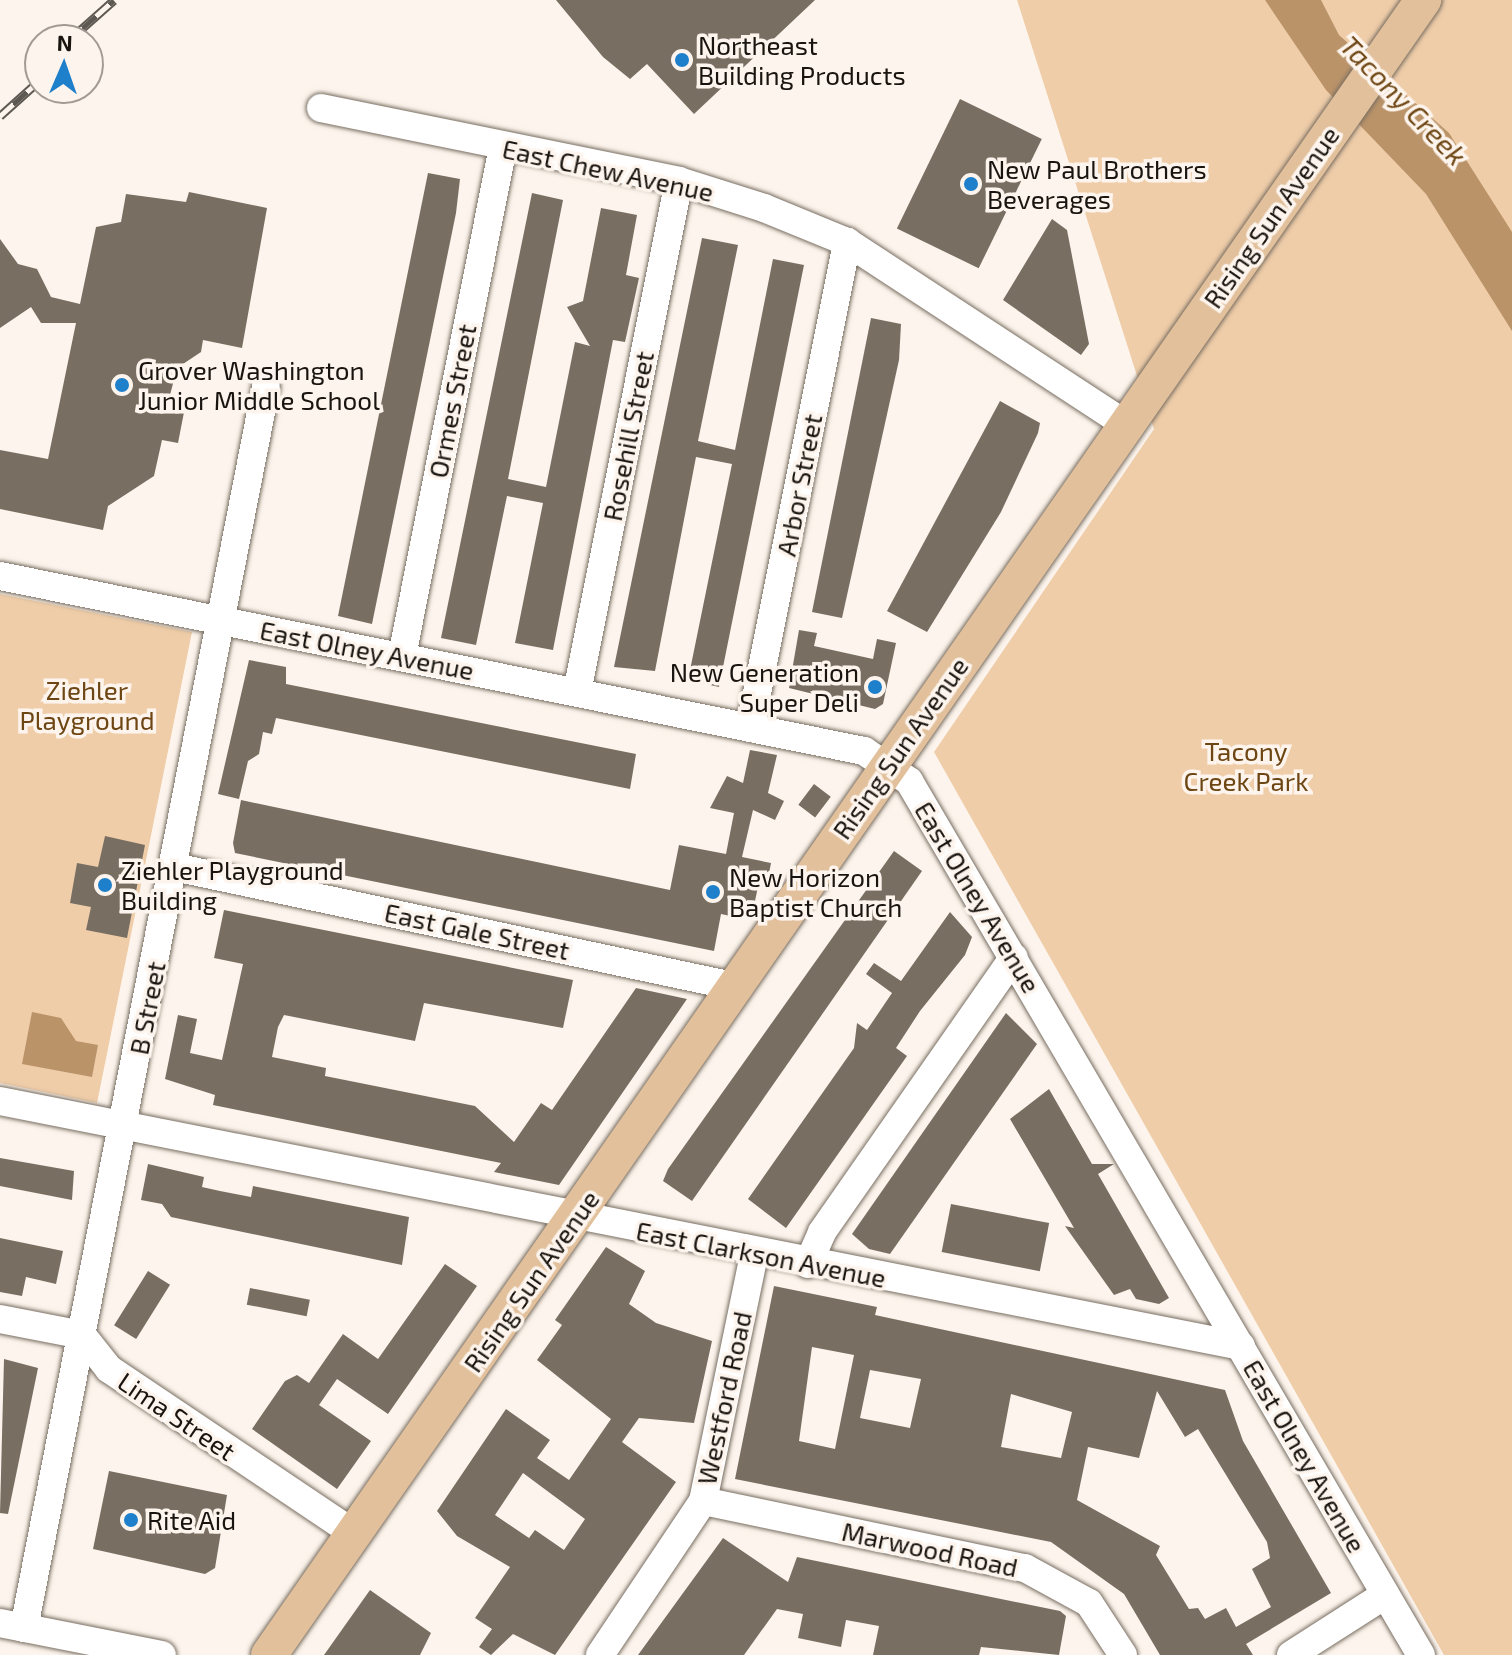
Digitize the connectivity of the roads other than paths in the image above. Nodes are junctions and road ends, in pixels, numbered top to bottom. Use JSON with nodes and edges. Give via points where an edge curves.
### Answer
{"nodes":[{"id":1,"x":1423,"y":0,"type":"edge"},
{"id":2,"x":321,"y":108,"type":"dead end"},
{"id":3,"x":503,"y":147,"type":"junction"},
{"id":4,"x":679,"y":181,"type":"junction"},
{"id":5,"x":847,"y":242,"type":"junction"},
{"id":6,"x":266,"y":387,"type":"dead end"},
{"id":7,"x":1125,"y":424,"type":"junction"},
{"id":8,"x":0,"y":576,"type":"edge"},
{"id":9,"x":222,"y":621,"type":"junction"},
{"id":10,"x":402,"y":656,"type":"junction"},
{"id":11,"x":577,"y":692,"type":"junction"},
{"id":12,"x":750,"y":728,"type":"junction"},
{"id":13,"x":888,"y":765,"type":"junction"},
{"id":14,"x":174,"y":867,"type":"junction"},
{"id":15,"x":1014,"y":957,"type":"junction"},
{"id":16,"x":733,"y":986,"type":"junction"},
{"id":17,"x":0,"y":1101,"type":"edge"},
{"id":18,"x":124,"y":1126,"type":"junction"},
{"id":19,"x":577,"y":1218,"type":"junction"},
{"id":20,"x":754,"y":1255,"type":"junction"},
{"id":21,"x":808,"y":1264,"type":"junction"},
{"id":22,"x":4,"y":1327,"type":"edge"},
{"id":23,"x":82,"y":1335,"type":"junction"},
{"id":24,"x":1241,"y":1346,"type":"junction"},
{"id":25,"x":703,"y":1501,"type":"junction"},
{"id":26,"x":352,"y":1532,"type":"junction"},
{"id":27,"x":1385,"y":1595,"type":"junction"},
{"id":28,"x":12,"y":1625,"type":"edge"},
{"id":29,"x":162,"y":1655,"type":"edge"},
{"id":30,"x":269,"y":1655,"type":"edge"},
{"id":31,"x":600,"y":1655,"type":"edge"},
{"id":32,"x":1123,"y":1655,"type":"edge"},
{"id":33,"x":1291,"y":1655,"type":"edge"},
{"id":34,"x":1421,"y":1655,"type":"edge"}],
"edges":[{"from":1,"to":7,"type":"main road","name":"Rising Sun Avenue"},
{"from":2,"to":3,"type":"street","name":"East Chew Avenue"},
{"from":3,"to":4,"type":"street","name":"East Chew Avenue"},
{"from":3,"to":10,"type":"street","name":"Ormes Street"},
{"from":4,"to":5,"type":"street","name":"East Chew Avenue"},
{"from":4,"to":11,"type":"street","name":"Rosehill Street"},
{"from":5,"to":7,"type":"street","name":"East Chew Avenue"},
{"from":5,"to":12,"type":"street","name":"Arbor Street"},
{"from":6,"to":9,"type":"street","name":"B Street"},
{"from":7,"to":13,"type":"main road","name":"Rising Sun Avenue"},
{"from":8,"to":9,"type":"street","name":"East Olney Avenue"},
{"from":9,"to":10,"type":"street","name":"East Olney Avenue"},
{"from":9,"to":14,"type":"street","name":"B Street"},
{"from":10,"to":11,"type":"street","name":"East Olney Avenue"},
{"from":11,"to":12,"type":"street","name":"East Olney Avenue"},
{"from":12,"to":13,"type":"street","name":"East Olney Avenue","via":[[864,751]]},
{"from":13,"to":15,"type":"street","name":"East Olney Avenue","via":[[909,781]]},
{"from":13,"to":16,"type":"main road","name":"Rising Sun Avenue"},
{"from":14,"to":16,"type":"street","name":"East Gale Street"},
{"from":14,"to":18,"type":"street","name":"B Street"},
{"from":15,"to":21,"type":"street","via":[[822,1232]]},
{"from":15,"to":24,"type":"street","name":"East Olney Avenue"},
{"from":16,"to":19,"type":"main road","name":"Rising Sun Avenue"},
{"from":17,"to":18,"type":"street","name":"East Clarkson Avenue"},
{"from":18,"to":19,"type":"street","name":"East Clarkson Avenue"},
{"from":18,"to":23,"type":"street","name":"B Street"},
{"from":19,"to":20,"type":"street","name":"East Clarkson Avenue"},
{"from":19,"to":26,"type":"main road","name":"Rising Sun Avenue"},
{"from":20,"to":21,"type":"street","name":"East Clarkson Avenue"},
{"from":20,"to":25,"type":"street","name":"Westford Road"},
{"from":21,"to":24,"type":"street","name":"East Clarkson Avenue"},
{"from":22,"to":23,"type":"street"},
{"from":23,"to":26,"type":"street","name":"Lima Street","via":[[109,1369]]},
{"from":23,"to":28,"type":"street","name":"B Street"},
{"from":24,"to":27,"type":"street","name":"East Olney Avenue"},
{"from":25,"to":31,"type":"street","name":"Westford Road"},
{"from":25,"to":32,"type":"street","name":"Marwood Road","via":[[1025,1568],[1089,1603]]},
{"from":26,"to":30,"type":"main road","name":"Rising Sun Avenue"},
{"from":27,"to":33,"type":"street"},
{"from":27,"to":34,"type":"street","name":"East Olney Avenue"},
{"from":28,"to":29,"type":"street"}]}
